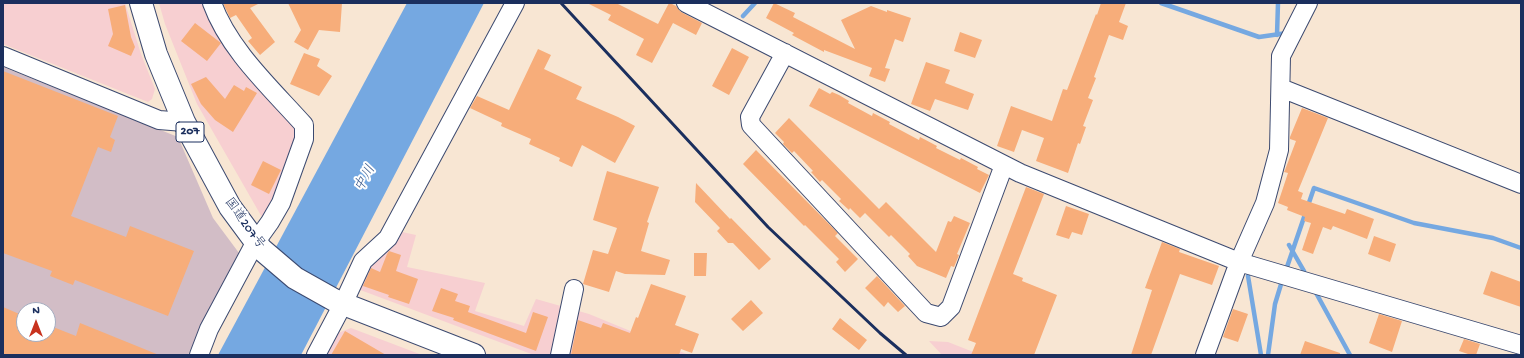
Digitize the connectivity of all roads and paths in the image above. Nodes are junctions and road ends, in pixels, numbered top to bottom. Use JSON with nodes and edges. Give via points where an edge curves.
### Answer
{"nodes":[{"id":1,"x":141,"y":3,"type":"edge"},
{"id":2,"x":212,"y":3,"type":"edge"},
{"id":3,"x":515,"y":3,"type":"edge"},
{"id":4,"x":686,"y":3,"type":"edge"},
{"id":5,"x":1308,"y":3,"type":"edge"},
{"id":6,"x":785,"y":53,"type":"junction"},
{"id":7,"x":3,"y":56,"type":"edge"},
{"id":8,"x":1281,"y":88,"type":"junction"},
{"id":9,"x":184,"y":122,"type":"junction"},
{"id":10,"x":1004,"y":165,"type":"junction"},
{"id":11,"x":1521,"y":184,"type":"edge"},
{"id":12,"x":258,"y":246,"type":"junction"},
{"id":13,"x":1240,"y":262,"type":"junction"},
{"id":14,"x":574,"y":289,"type":"dead end"},
{"id":15,"x":340,"y":302,"type":"junction"},
{"id":16,"x":1521,"y":344,"type":"edge"},
{"id":17,"x":199,"y":355,"type":"edge"},
{"id":18,"x":316,"y":355,"type":"edge"},
{"id":19,"x":474,"y":355,"type":"edge"},
{"id":20,"x":560,"y":355,"type":"edge"},
{"id":21,"x":1205,"y":355,"type":"edge"}],
"edges":[{"from":1,"to":9,"type":"highway","name":"国道207号","number":"207","via":[[156,54]]},
{"from":2,"to":12,"type":"street","via":[[231,41],[304,125],[304,138],[281,203]]},
{"from":3,"to":15,"type":"street","via":[[388,238],[364,261]]},
{"from":4,"to":6,"type":"street"},
{"from":5,"to":8,"type":"street","via":[[1281,56]]},
{"from":6,"to":10,"type":"street"},
{"from":6,"to":10,"type":"street","via":[[750,117],[751,125],[926,312],[941,317],[951,307]]},
{"from":7,"to":9,"type":"street","via":[[158,120]]},
{"from":8,"to":11,"type":"street"},
{"from":8,"to":13,"type":"street","via":[[1279,150],[1265,202]]},
{"from":9,"to":12,"type":"highway","name":"国道207号","number":"207","via":[[230,207]]},
{"from":10,"to":13,"type":"street"},
{"from":12,"to":15,"type":"highway","name":"国道207号","number":"207","via":[[296,278]]},
{"from":12,"to":17,"type":"street","via":[[209,329]]},
{"from":13,"to":16,"type":"street"},
{"from":13,"to":21,"type":"street"},
{"from":14,"to":20,"type":"street"},
{"from":15,"to":18,"type":"street"},
{"from":15,"to":19,"type":"highway","name":"国道207号","number":"207"}]}
